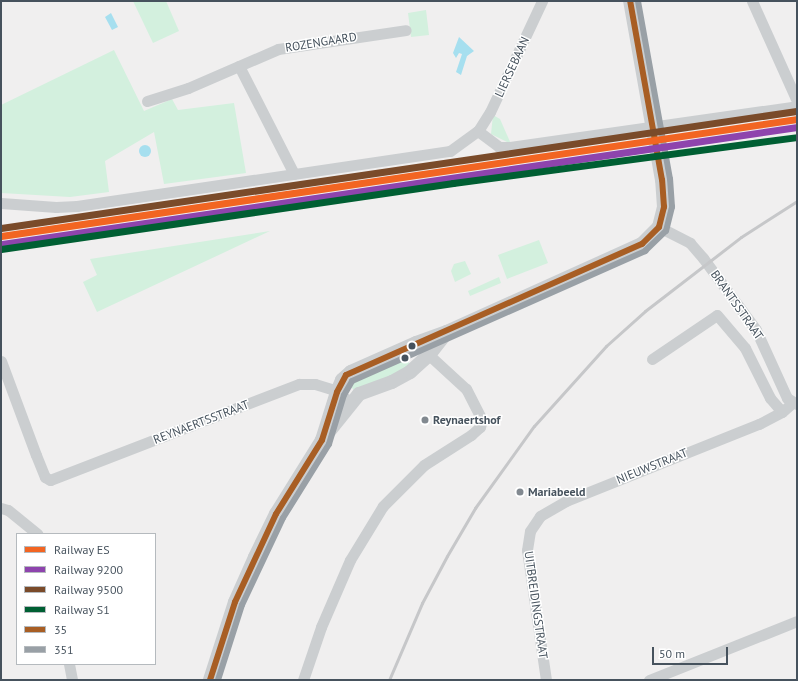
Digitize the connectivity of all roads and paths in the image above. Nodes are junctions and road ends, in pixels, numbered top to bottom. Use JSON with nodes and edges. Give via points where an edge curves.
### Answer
{"nodes":[{"id":1,"x":542,"y":1,"type":"edge"},
{"id":2,"x":630,"y":1,"type":"edge"},
{"id":3,"x":752,"y":1,"type":"edge"},
{"id":4,"x":406,"y":30,"type":"dead end"},
{"id":5,"x":239,"y":66,"type":"junction"},
{"id":6,"x":147,"y":101,"type":"dead end"},
{"id":7,"x":797,"y":101,"type":"edge"},
{"id":8,"x":797,"y":106,"type":"edge"},
{"id":9,"x":478,"y":131,"type":"junction"},
{"id":10,"x":294,"y":174,"type":"junction"},
{"id":11,"x":1,"y":203,"type":"edge"},
{"id":12,"x":659,"y":227,"type":"junction"},
{"id":13,"x":447,"y":332,"type":"junction"},
{"id":14,"x":416,"y":343,"type":"junction"},
{"id":15,"x":429,"y":355,"type":"junction"},
{"id":16,"x":652,"y":359,"type":"dead end"},
{"id":17,"x":1,"y":361,"type":"edge"},
{"id":18,"x":337,"y":392,"type":"junction"},
{"id":19,"x":351,"y":402,"type":"junction"},
{"id":20,"x":795,"y":403,"type":"edge"},
{"id":21,"x":782,"y":412,"type":"junction"},
{"id":22,"x":322,"y":440,"type":"junction"},
{"id":23,"x":1,"y":508,"type":"edge"},
{"id":24,"x":530,"y":531,"type":"joint"},
{"id":25,"x":37,"y":533,"type":"edge"},
{"id":26,"x":797,"y":621,"type":"edge"},
{"id":27,"x":69,"y":665,"type":"edge"},
{"id":28,"x":212,"y":674,"type":"edge"},
{"id":29,"x":72,"y":680,"type":"edge"},
{"id":30,"x":303,"y":680,"type":"edge"},
{"id":31,"x":546,"y":680,"type":"edge"},
{"id":32,"x":649,"y":680,"type":"edge"}],
"edges":[{"from":1,"to":9,"type":"street","name":"LIERSEBAAN","via":[[496,100]]},
{"from":2,"to":12,"type":"street","via":[[662,180],[664,207]]},
{"from":3,"to":7,"type":"street"},
{"from":4,"to":5,"type":"street","name":"ROZENGAARD","via":[[278,49]]},
{"from":5,"to":6,"type":"street","name":"ROZENGAARD"},
{"from":5,"to":10,"type":"street"},
{"from":8,"to":9,"type":"street","via":[[499,147]]},
{"from":9,"to":10,"type":"street","name":"LIERSEBAAN","via":[[450,151]]},
{"from":10,"to":11,"type":"street","via":[[77,206]]},
{"from":12,"to":13,"type":"street","via":[[642,244]]},
{"from":12,"to":20,"type":"street","name":"BRANTSSTRAAT","via":[[690,243],[703,258],[762,340],[787,398]]},
{"from":13,"to":14,"type":"street"},
{"from":13,"to":15,"type":"street"},
{"from":14,"to":15,"type":"street"},
{"from":14,"to":18,"type":"street","via":[[351,372],[342,380]]},
{"from":15,"to":19,"type":"street","via":[[410,372],[392,382],[359,394]]},
{"from":15,"to":30,"type":"street","via":[[466,389],[482,420],[480,427],[424,465],[383,506],[350,560],[321,627]]},
{"from":16,"to":21,"type":"street","via":[[717,315],[745,348],[770,398]]},
{"from":17,"to":18,"type":"street","name":"REYNAERTSSTRAAT","via":[[45,477],[50,480],[299,384],[315,384]]},
{"from":18,"to":19,"type":"street","name":"REYNAERTSSTRAAT"},
{"from":18,"to":22,"type":"street"},
{"from":19,"to":22,"type":"street"},
{"from":20,"to":21,"type":"street","name":"NIEUWSTRAAT"},
{"from":21,"to":24,"type":"street","name":"NIEUWSTRAAT","via":[[759,424],[566,501],[540,516]]},
{"from":22,"to":28,"type":"street","via":[[276,514],[255,557],[235,602]]},
{"from":23,"to":25,"type":"street","via":[[8,510]]},
{"from":24,"to":31,"type":"street","name":"UITBREIDINGSTRAAT","via":[[527,550]]},
{"from":26,"to":32,"type":"street"},
{"from":27,"to":29,"type":"street"}]}
